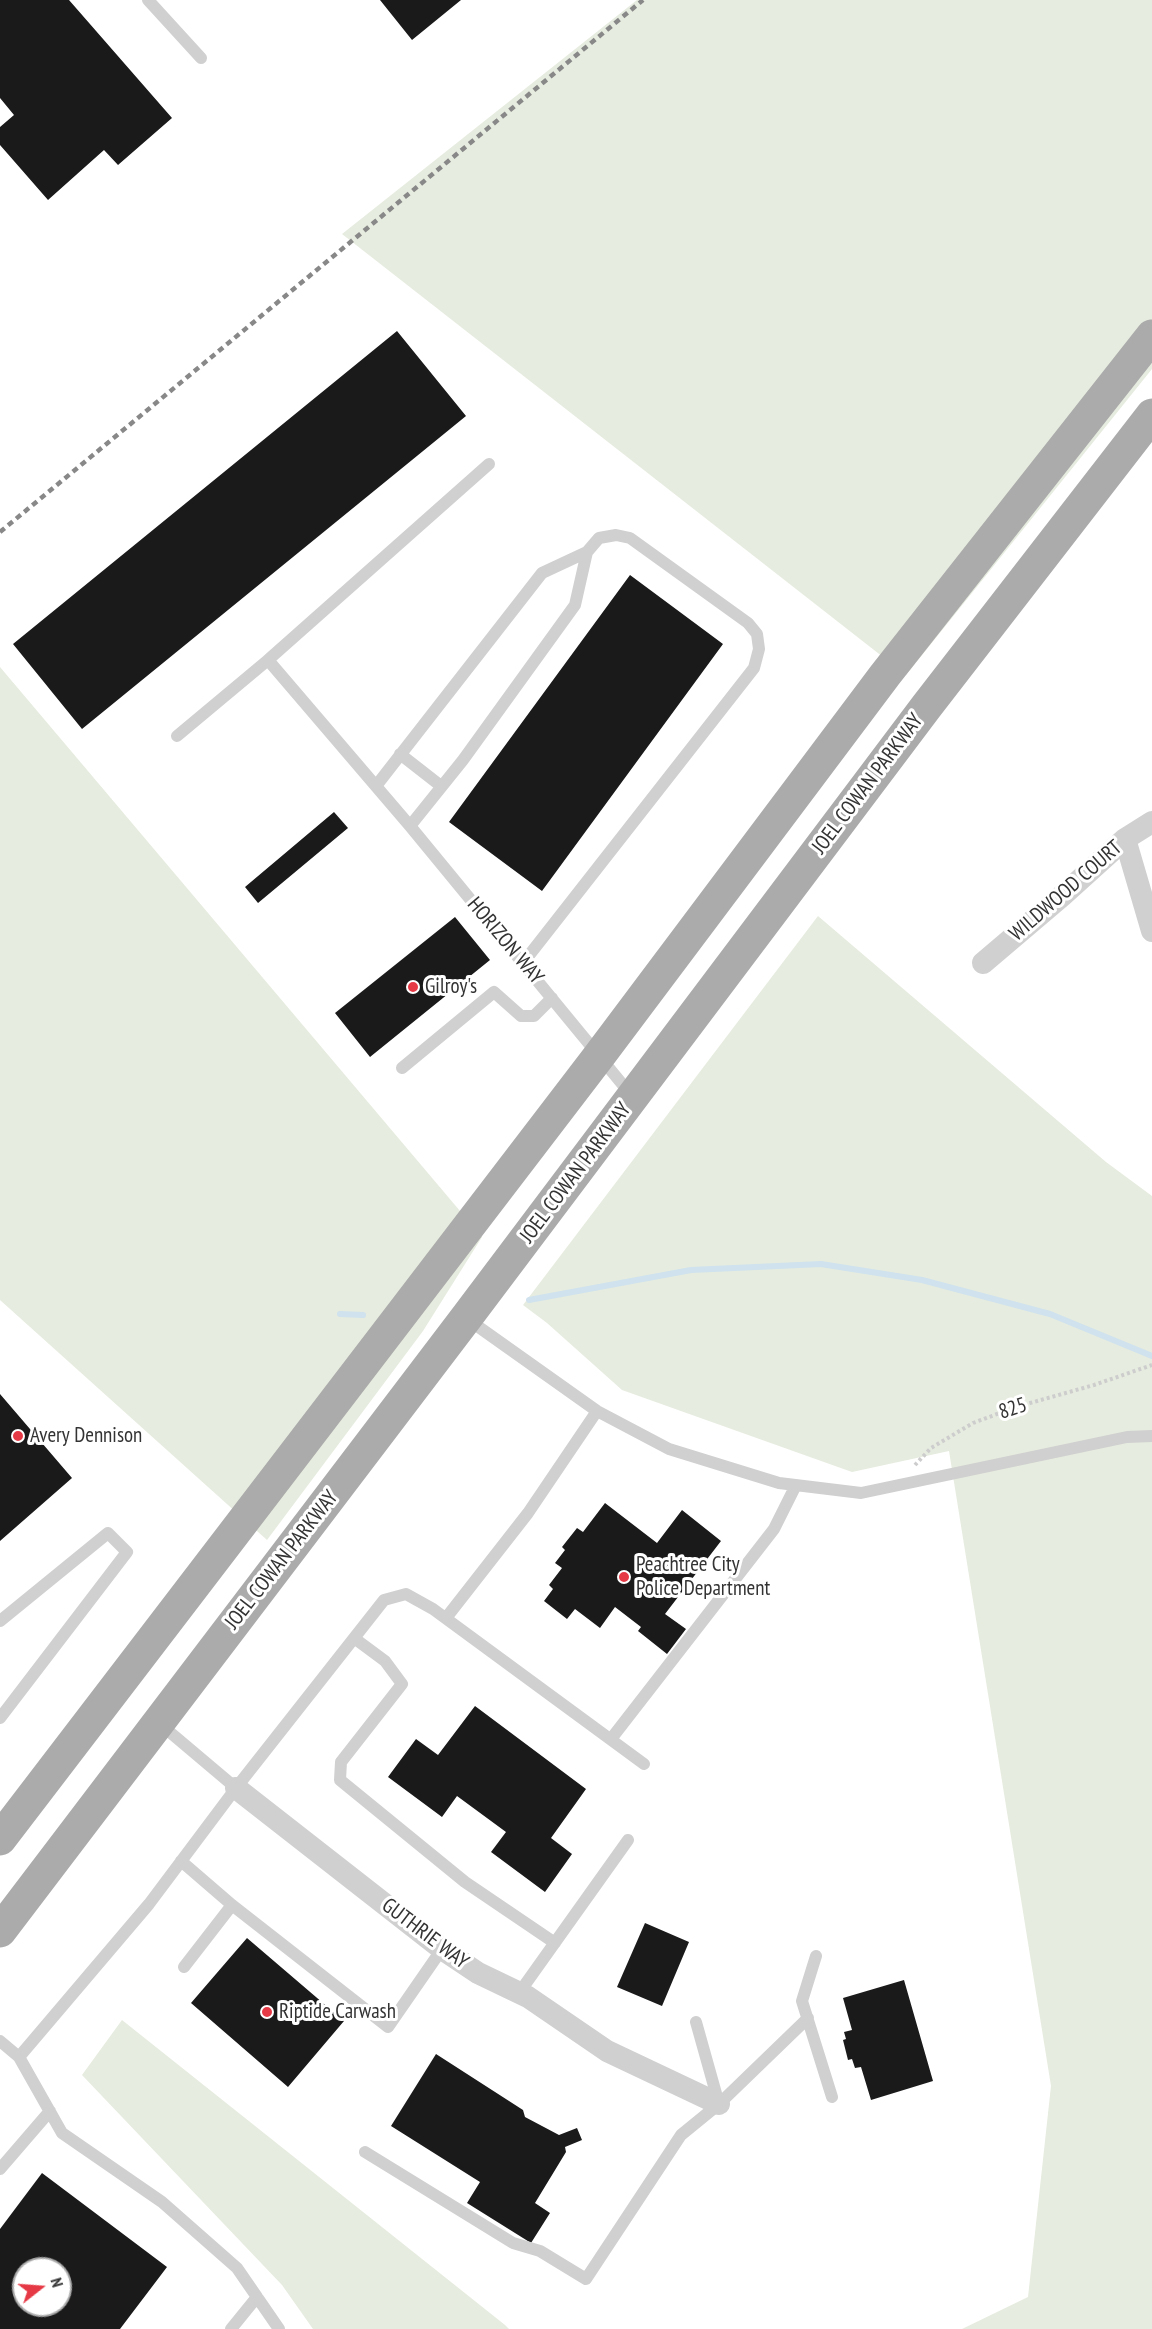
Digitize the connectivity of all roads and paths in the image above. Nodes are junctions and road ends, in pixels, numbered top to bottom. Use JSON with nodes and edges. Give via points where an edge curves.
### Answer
{"nodes":[{"id":1,"x":148,"y":0,"type":"edge"},
{"id":2,"x":201,"y":58,"type":"dead end"},
{"id":3,"x":1152,"y":336,"type":"edge"},
{"id":4,"x":1152,"y":415,"type":"edge"},
{"id":5,"x":489,"y":464,"type":"dead end"},
{"id":6,"x":587,"y":552,"type":"junction"},
{"id":7,"x":268,"y":660,"type":"junction"},
{"id":8,"x":177,"y":736,"type":"dead end"},
{"id":9,"x":400,"y":754,"type":"junction"},
{"id":10,"x":376,"y":786,"type":"junction"},
{"id":11,"x":441,"y":786,"type":"junction"},
{"id":12,"x":1152,"y":822,"type":"edge"},
{"id":13,"x":410,"y":826,"type":"junction"},
{"id":14,"x":1125,"y":839,"type":"junction"},
{"id":15,"x":1152,"y":931,"type":"edge"},
{"id":16,"x":523,"y":963,"type":"junction"},
{"id":17,"x":984,"y":963,"type":"dead end"},
{"id":18,"x":552,"y":998,"type":"junction"},
{"id":19,"x":599,"y":1056,"type":"junction"},
{"id":20,"x":402,"y":1068,"type":"dead end"},
{"id":21,"x":633,"y":1097,"type":"junction"},
{"id":22,"x":466,"y":1318,"type":"junction"},
{"id":23,"x":1152,"y":1365,"type":"edge"},
{"id":24,"x":597,"y":1411,"type":"junction"},
{"id":25,"x":1152,"y":1436,"type":"edge"},
{"id":26,"x":795,"y":1485,"type":"junction"},
{"id":27,"x":893,"y":1487,"type":"junction"},
{"id":28,"x":446,"y":1618,"type":"junction"},
{"id":29,"x":0,"y":1621,"type":"edge"},
{"id":30,"x":354,"y":1638,"type":"junction"},
{"id":31,"x":0,"y":1718,"type":"edge"},
{"id":32,"x":158,"y":1722,"type":"junction"},
{"id":33,"x":611,"y":1739,"type":"junction"},
{"id":34,"x":644,"y":1764,"type":"dead end"},
{"id":35,"x":236,"y":1788,"type":"junction"},
{"id":36,"x":0,"y":1839,"type":"edge"},
{"id":37,"x":628,"y":1840,"type":"dead end"},
{"id":38,"x":181,"y":1861,"type":"junction"},
{"id":39,"x":232,"y":1905,"type":"junction"},
{"id":40,"x":0,"y":1931,"type":"edge"},
{"id":41,"x":555,"y":1943,"type":"junction"},
{"id":42,"x":442,"y":1949,"type":"junction"},
{"id":43,"x":816,"y":1956,"type":"dead end"},
{"id":44,"x":184,"y":1967,"type":"dead end"},
{"id":45,"x":519,"y":1993,"type":"junction"},
{"id":46,"x":808,"y":2018,"type":"junction"},
{"id":47,"x":696,"y":2022,"type":"dead end"},
{"id":48,"x":0,"y":2040,"type":"edge"},
{"id":49,"x":19,"y":2057,"type":"junction"},
{"id":50,"x":832,"y":2097,"type":"dead end"},
{"id":51,"x":719,"y":2104,"type":"junction"},
{"id":52,"x":50,"y":2111,"type":"junction"},
{"id":53,"x":365,"y":2152,"type":"dead end"},
{"id":54,"x":0,"y":2169,"type":"edge"},
{"id":55,"x":257,"y":2297,"type":"junction"},
{"id":56,"x":231,"y":2329,"type":"edge"},
{"id":57,"x":279,"y":2329,"type":"edge"}],
"edges":[{"from":1,"to":2,"type":"lane"},
{"from":3,"to":19,"type":"main road","via":[[885,675]]},
{"from":4,"to":21,"type":"main road","name":"JOEL COWAN PARKWAY","via":[[926,706]]},
{"from":5,"to":7,"type":"lane"},
{"from":6,"to":9,"type":"lane","via":[[542,573]]},
{"from":6,"to":11,"type":"lane","via":[[575,605]]},
{"from":6,"to":16,"type":"lane","via":[[599,538],[630,538],[748,623],[758,634],[759,649],[754,668]]},
{"from":7,"to":8,"type":"lane"},
{"from":7,"to":10,"type":"lane","name":"HORIZON WAY"},
{"from":9,"to":10,"type":"lane"},
{"from":9,"to":11,"type":"lane"},
{"from":10,"to":13,"type":"lane","name":"HORIZON WAY"},
{"from":11,"to":13,"type":"lane"},
{"from":12,"to":14,"type":"street","name":"WILDWOOD COURT"},
{"from":13,"to":16,"type":"lane","name":"HORIZON WAY"},
{"from":14,"to":15,"type":"street"},
{"from":14,"to":17,"type":"street","name":"WILDWOOD COURT"},
{"from":16,"to":18,"type":"lane","name":"HORIZON WAY"},
{"from":18,"to":19,"type":"lane","name":"HORIZON WAY"},
{"from":18,"to":20,"type":"lane","via":[[534,1016],[521,1016],[494,992]]},
{"from":19,"to":21,"type":"lane","name":"HORIZON WAY"},
{"from":19,"to":36,"type":"main road"},
{"from":21,"to":22,"type":"main road","name":"JOEL COWAN PARKWAY"},
{"from":22,"to":24,"type":"lane"},
{"from":22,"to":32,"type":"main road","name":"JOEL COWAN PARKWAY"},
{"from":23,"to":27,"type":"path","name":"825","via":[[973,1423],[931,1448]]},
{"from":24,"to":26,"type":"lane","via":[[669,1449]]},
{"from":24,"to":28,"type":"lane","via":[[528,1513]]},
{"from":25,"to":27,"type":"lane","via":[[1127,1437]]},
{"from":26,"to":27,"type":"lane","via":[[861,1493]]},
{"from":26,"to":33,"type":"lane","via":[[774,1528]]},
{"from":28,"to":30,"type":"lane","via":[[406,1594],[384,1600]]},
{"from":28,"to":33,"type":"lane"},
{"from":29,"to":31,"type":"lane","via":[[108,1533],[127,1552]]},
{"from":30,"to":35,"type":"lane"},
{"from":30,"to":41,"type":"lane","via":[[386,1661],[402,1684],[341,1762],[340,1780],[465,1882]]},
{"from":32,"to":35,"type":"lane","name":"GUTHRIE WAY"},
{"from":32,"to":40,"type":"main road","name":"JOEL COWAN PARKWAY"},
{"from":33,"to":34,"type":"lane"},
{"from":35,"to":38,"type":"lane"},
{"from":35,"to":42,"type":"street","name":"GUTHRIE WAY"},
{"from":37,"to":41,"type":"lane"},
{"from":38,"to":39,"type":"lane"},
{"from":38,"to":49,"type":"lane"},
{"from":39,"to":42,"type":"lane","via":[[388,2027]]},
{"from":39,"to":44,"type":"lane"},
{"from":41,"to":45,"type":"lane"},
{"from":42,"to":45,"type":"street","name":"GUTHRIE WAY"},
{"from":43,"to":46,"type":"lane","via":[[802,2001]]},
{"from":45,"to":51,"type":"street","name":"GUTHRIE WAY","via":[[607,2051]]},
{"from":46,"to":50,"type":"lane"},
{"from":46,"to":51,"type":"lane"},
{"from":47,"to":51,"type":"lane"},
{"from":48,"to":49,"type":"lane"},
{"from":49,"to":52,"type":"lane"},
{"from":51,"to":53,"type":"lane","via":[[681,2135],[586,2279],[540,2251],[513,2244]]},
{"from":52,"to":54,"type":"lane"},
{"from":52,"to":55,"type":"lane","via":[[62,2133],[162,2202],[237,2268]]},
{"from":55,"to":56,"type":"lane"},
{"from":55,"to":57,"type":"lane"}]}
